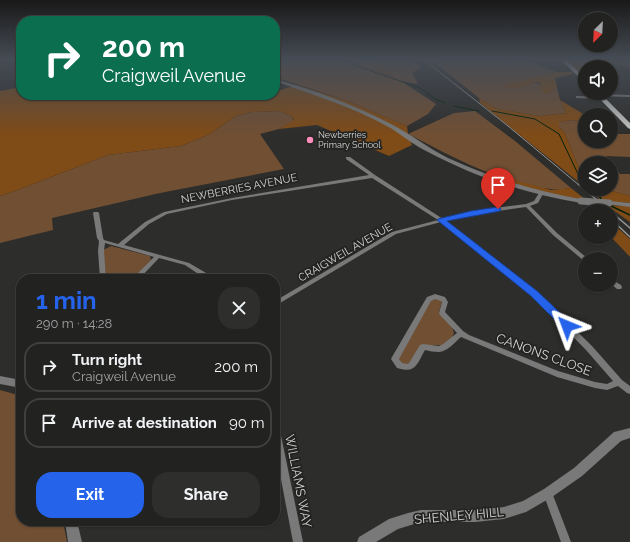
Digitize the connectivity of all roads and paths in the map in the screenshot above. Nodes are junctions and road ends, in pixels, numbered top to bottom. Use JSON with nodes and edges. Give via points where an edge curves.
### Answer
{"nodes":[{"id":1,"x":288,"y":84,"type":"edge"},
{"id":2,"x":618,"y":96,"type":"edge"},
{"id":3,"x":630,"y":96,"type":"edge"},
{"id":4,"x":604,"y":100,"type":"edge"},
{"id":5,"x":630,"y":127,"type":"edge"},
{"id":6,"x":348,"y":158,"type":"dead end"},
{"id":7,"x":373,"y":176,"type":"junction"},
{"id":8,"x":541,"y":194,"type":"junction"},
{"id":9,"x":527,"y":205,"type":"junction"},
{"id":10,"x":630,"y":205,"type":"edge"},
{"id":11,"x":96,"y":213,"type":"dead end"},
{"id":12,"x":441,"y":220,"type":"junction"},
{"id":13,"x":102,"y":241,"type":"junction"},
{"id":14,"x":119,"y":246,"type":"junction"},
{"id":15,"x":578,"y":253,"type":"edge"},
{"id":16,"x":158,"y":256,"type":"junction"},
{"id":17,"x":103,"y":274,"type":"edge"},
{"id":18,"x":140,"y":274,"type":"edge"},
{"id":19,"x":204,"y":274,"type":"edge"},
{"id":20,"x":280,"y":301,"type":"edge"},
{"id":21,"x":461,"y":333,"type":"junction"},
{"id":22,"x":0,"y":380,"type":"edge"},
{"id":23,"x":620,"y":382,"type":"junction"},
{"id":24,"x":16,"y":383,"type":"edge"},
{"id":25,"x":630,"y":391,"type":"edge"},
{"id":26,"x":630,"y":433,"type":"edge"},
{"id":27,"x":280,"y":451,"type":"edge"},
{"id":28,"x":548,"y":493,"type":"junction"},
{"id":29,"x":72,"y":526,"type":"edge"},
{"id":30,"x":75,"y":542,"type":"edge"},
{"id":31,"x":298,"y":542,"type":"edge"},
{"id":32,"x":364,"y":542,"type":"edge"},
{"id":33,"x":566,"y":542,"type":"edge"}],
"edges":[{"from":1,"to":8,"type":"street","via":[[373,117],[399,130],[427,150],[482,175]]},
{"from":2,"to":3,"type":"street"},
{"from":4,"to":5,"type":"main road"},
{"from":6,"to":7,"type":"street"},
{"from":7,"to":12,"type":"street"},
{"from":7,"to":14,"type":"street","name":"NEWBERRIES AVENUE","via":[[232,199],[166,213],[136,231]]},
{"from":8,"to":9,"type":"street","via":[[540,199]]},
{"from":8,"to":10,"type":"street","bridge":true,"via":[[581,201]]},
{"from":9,"to":12,"type":"street","name":"CRAIGWEIL AVENUE"},
{"from":9,"to":15,"type":"street"},
{"from":11,"to":13,"type":"street"},
{"from":12,"to":20,"type":"street","name":"CRAIGWEIL AVENUE","via":[[394,233]]},
{"from":12,"to":23,"type":"street","via":[[546,304]]},
{"from":13,"to":14,"type":"street"},
{"from":13,"to":17,"type":"street"},
{"from":14,"to":16,"type":"street"},
{"from":16,"to":18,"type":"street"},
{"from":16,"to":19,"type":"street","via":[[193,266]]},
{"from":21,"to":21,"type":"street","name":"CANONS CLOSE","via":[[440,349],[423,348],[409,367],[400,366],[395,359],[432,296],[443,299],[445,302],[442,313]]},
{"from":21,"to":23,"type":"street","name":"CANONS CLOSE","via":[[557,374],[602,386]]},
{"from":22,"to":24,"type":"street"},
{"from":23,"to":25,"type":"street"},
{"from":26,"to":28,"type":"street","name":"SHENLEY HILL","via":[[618,436],[578,472]]},
{"from":27,"to":31,"type":"street","name":"WILLIAMS WAY"},
{"from":28,"to":32,"type":"street","name":"SHENLEY HILL","via":[[526,506],[504,513],[421,516],[408,519],[394,524]]},
{"from":28,"to":33,"type":"street"},
{"from":29,"to":30,"type":"street"}]}
